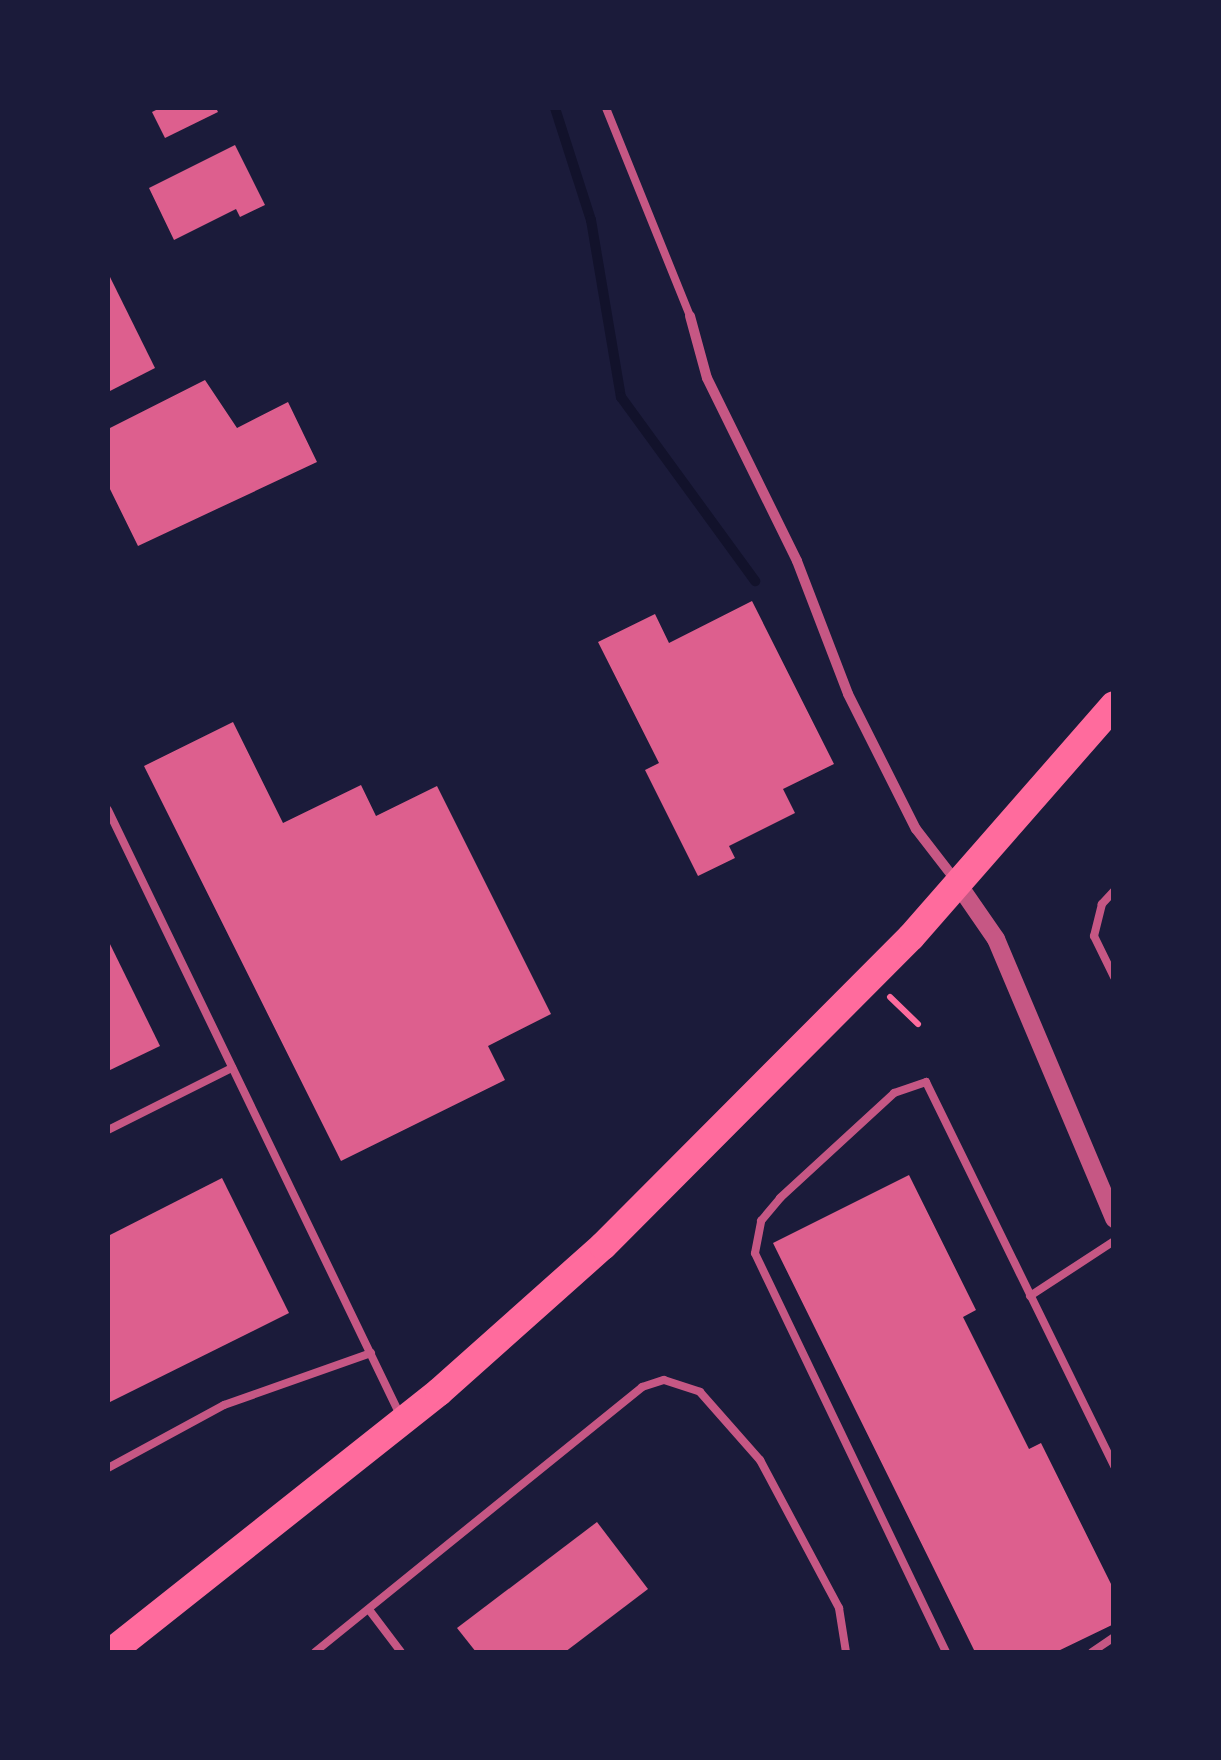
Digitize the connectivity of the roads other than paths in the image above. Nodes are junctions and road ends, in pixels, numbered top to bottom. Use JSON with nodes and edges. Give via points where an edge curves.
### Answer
{"nodes":[{"id":1,"x":606,"y":108,"type":"edge"},
{"id":2,"x":690,"y":316,"type":"joint"},
{"id":3,"x":1114,"y":704,"type":"edge"},
{"id":4,"x":108,"y":810,"type":"edge"},
{"id":5,"x":112,"y":829,"type":"edge"},
{"id":6,"x":958,"y":884,"type":"junction"},
{"id":7,"x":1114,"y":891,"type":"edge"},
{"id":8,"x":1114,"y":977,"type":"edge"},
{"id":9,"x":232,"y":1068,"type":"junction"},
{"id":10,"x":108,"y":1130,"type":"edge"},
{"id":11,"x":1114,"y":1219,"type":"edge"},
{"id":12,"x":1114,"y":1240,"type":"edge"},
{"id":13,"x":1030,"y":1296,"type":"junction"},
{"id":14,"x":370,"y":1353,"type":"junction"},
{"id":15,"x":403,"y":1421,"type":"junction"},
{"id":16,"x":1114,"y":1466,"type":"edge"},
{"id":17,"x":108,"y":1468,"type":"edge"},
{"id":18,"x":370,"y":1610,"type":"junction"},
{"id":19,"x":1114,"y":1638,"type":"edge"},
{"id":20,"x":111,"y":1652,"type":"edge"},
{"id":21,"x":315,"y":1652,"type":"edge"},
{"id":22,"x":402,"y":1652,"type":"edge"},
{"id":23,"x":846,"y":1652,"type":"edge"},
{"id":24,"x":946,"y":1652,"type":"edge"},
{"id":25,"x":1092,"y":1652,"type":"edge"}],
"edges":[{"from":1,"to":2,"type":"lane"},
{"from":2,"to":6,"type":"street","via":[[707,378],[797,561],[848,694],[916,829]]},
{"from":3,"to":6,"type":"highway"},
{"from":4,"to":5,"type":"lane"},
{"from":5,"to":9,"type":"lane"},
{"from":6,"to":11,"type":"street","via":[[996,939]]},
{"from":6,"to":15,"type":"highway","via":[[602,1246]]},
{"from":7,"to":8,"type":"lane","via":[[1102,904],[1094,936]]},
{"from":9,"to":10,"type":"lane"},
{"from":9,"to":14,"type":"lane"},
{"from":12,"to":13,"type":"lane"},
{"from":13,"to":16,"type":"lane"},
{"from":13,"to":24,"type":"lane","via":[[926,1082],[894,1093],[780,1198],[756,1235],[755,1252]]},
{"from":14,"to":15,"type":"lane"},
{"from":14,"to":17,"type":"lane","via":[[224,1406]]},
{"from":15,"to":20,"type":"highway"},
{"from":18,"to":21,"type":"lane"},
{"from":18,"to":22,"type":"lane"},
{"from":18,"to":23,"type":"lane","via":[[642,1387],[664,1380],[700,1392],[760,1460],[839,1608]]},
{"from":19,"to":25,"type":"lane"}]}
